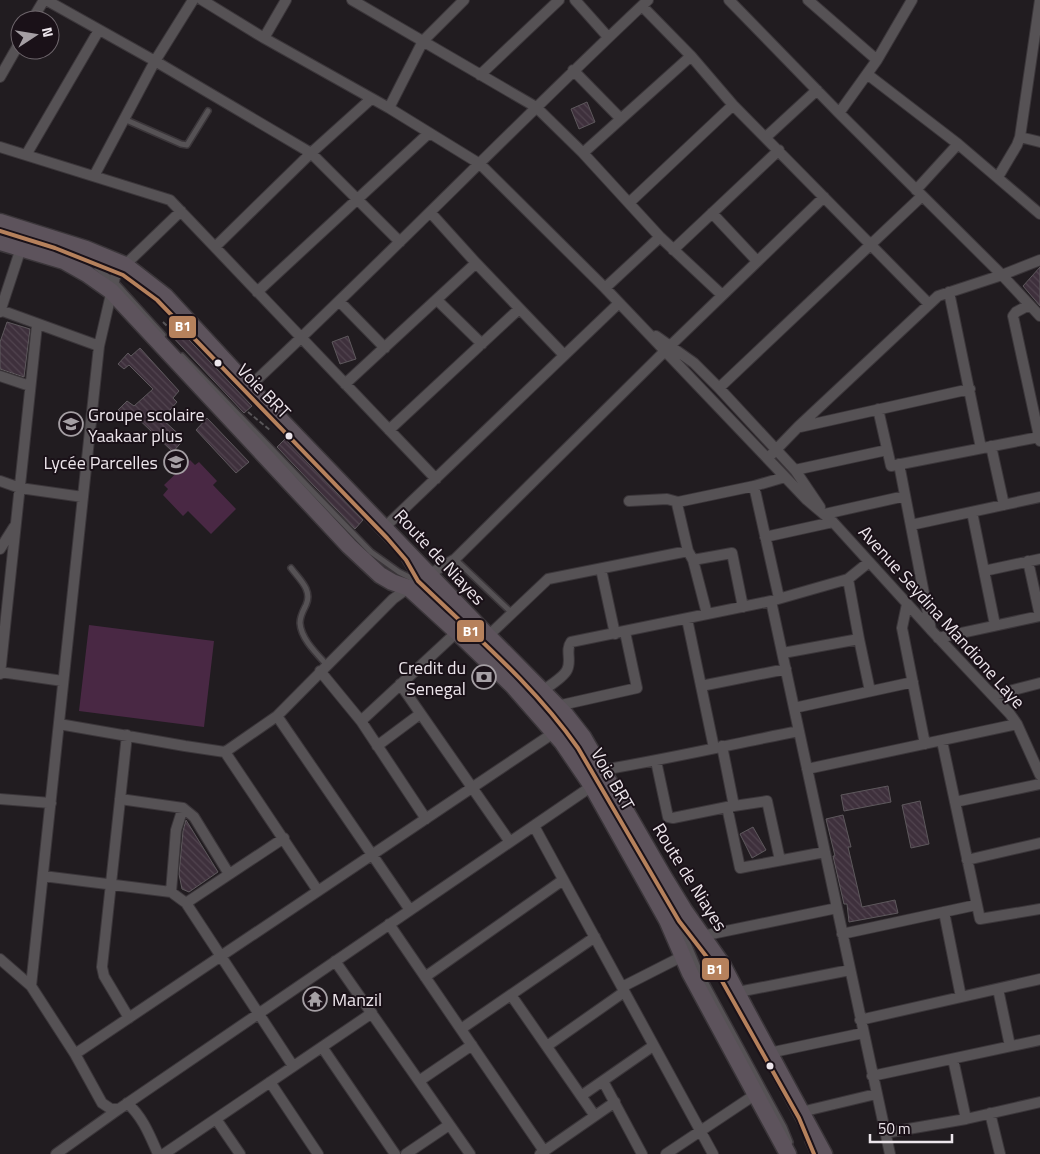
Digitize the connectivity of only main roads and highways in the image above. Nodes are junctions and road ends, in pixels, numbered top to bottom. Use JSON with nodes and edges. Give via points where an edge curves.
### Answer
{"nodes":[{"id":1,"x":0,"y":222,"type":"edge"},
{"id":2,"x":0,"y":242,"type":"edge"},
{"id":3,"x":117,"y":278,"type":"junction"},
{"id":4,"x":419,"y":581,"type":"junction"},
{"id":5,"x":788,"y":1154,"type":"edge"},
{"id":6,"x":824,"y":1154,"type":"edge"}],
"edges":[{"from":1,"to":3,"type":"main road","name":"Route de Niayes","via":[[86,250]]},
{"from":2,"to":3,"type":"main road","name":"Route de Niayes"},
{"from":3,"to":4,"type":"main road","name":"Route de Niayes","via":[[165,296],[384,527]]},
{"from":3,"to":4,"type":"main road","name":"Route de Niayes","via":[[355,551],[392,582]]},
{"from":4,"to":5,"type":"main road","name":"Route de Niayes","via":[[457,632],[555,732],[592,786],[667,920],[690,973]]},
{"from":4,"to":6,"type":"main road","name":"Route de Niayes","via":[[488,636],[583,737],[665,880],[722,964]]}]}
